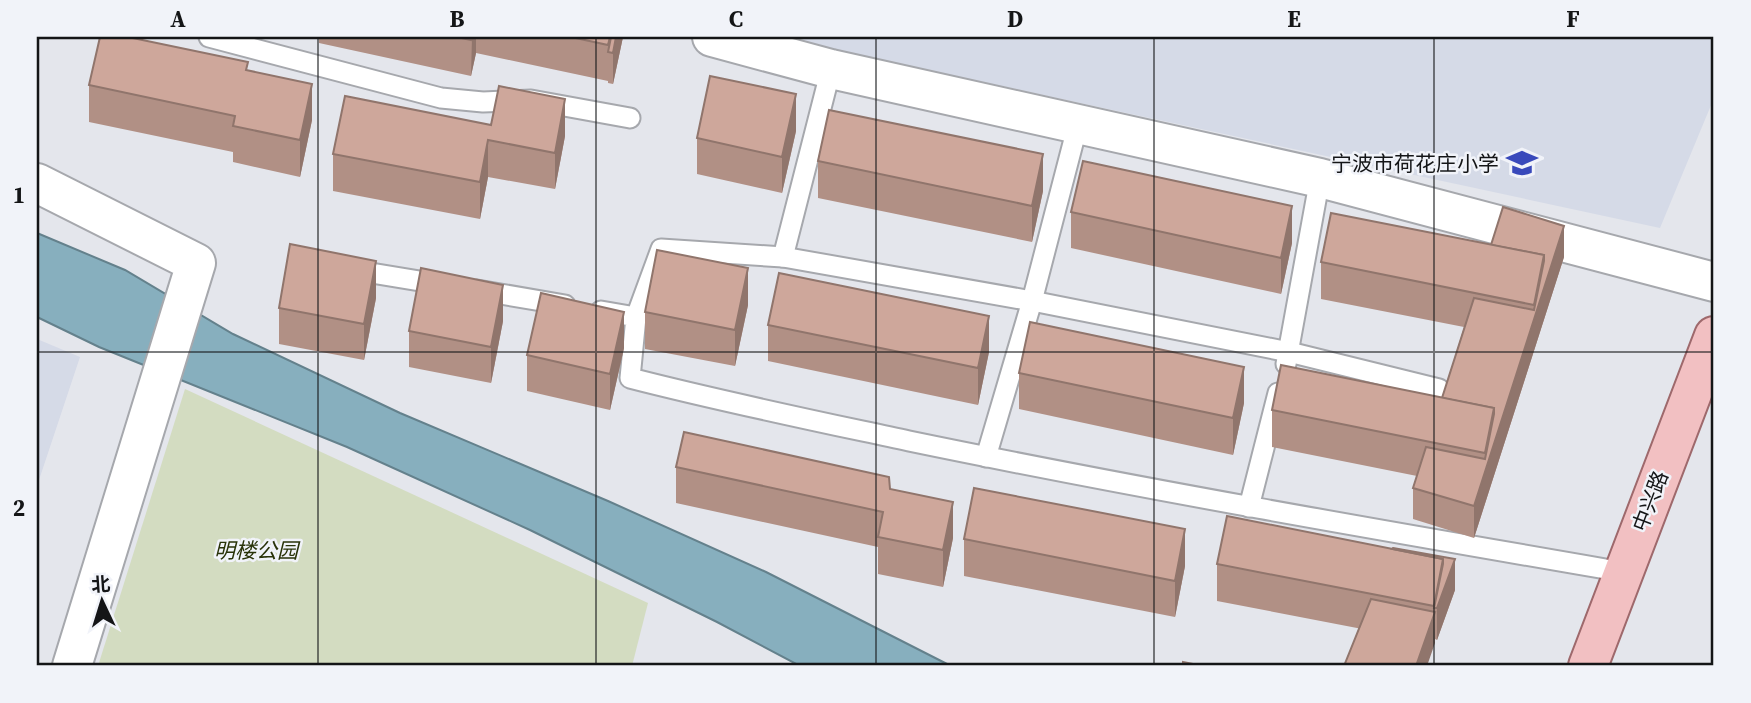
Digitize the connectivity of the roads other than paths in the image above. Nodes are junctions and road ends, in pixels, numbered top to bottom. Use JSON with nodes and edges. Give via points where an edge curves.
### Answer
{"nodes":[{"id":1,"x":209,"y":37,"type":"edge"},
{"id":2,"x":712,"y":37,"type":"edge"},
{"id":3,"x":831,"y":69,"type":"junction"},
{"id":4,"x":630,"y":118,"type":"dead end"},
{"id":5,"x":1078,"y":124,"type":"junction"},
{"id":6,"x":1320,"y":178,"type":"junction"},
{"id":7,"x":37,"y":183,"type":"edge"},
{"id":8,"x":783,"y":257,"type":"junction"},
{"id":9,"x":338,"y":267,"type":"edge"},
{"id":10,"x":1714,"y":282,"type":"edge"},
{"id":11,"x":1032,"y":301,"type":"junction"},
{"id":12,"x":636,"y":317,"type":"junction"},
{"id":13,"x":1714,"y":336,"type":"edge"},
{"id":14,"x":1289,"y":352,"type":"junction"},
{"id":15,"x":1439,"y":389,"type":"dead end"},
{"id":16,"x":986,"y":457,"type":"junction"},
{"id":17,"x":1249,"y":507,"type":"junction"},
{"id":18,"x":1623,"y":572,"type":"junction"},
{"id":19,"x":72,"y":666,"type":"edge"},
{"id":20,"x":1588,"y":666,"type":"edge"}],
"edges":[{"from":1,"to":4,"type":"lane","via":[[441,98],[531,100]]},
{"from":2,"to":3,"type":"street"},
{"from":3,"to":5,"type":"street"},
{"from":3,"to":8,"type":"lane"},
{"from":5,"to":6,"type":"street"},
{"from":5,"to":11,"type":"lane"},
{"from":6,"to":10,"type":"street"},
{"from":6,"to":14,"type":"lane"},
{"from":7,"to":19,"type":"street","via":[[196,263]]},
{"from":8,"to":11,"type":"lane"},
{"from":8,"to":12,"type":"lane","via":[[661,249]]},
{"from":9,"to":12,"type":"lane"},
{"from":11,"to":14,"type":"lane"},
{"from":11,"to":16,"type":"lane"},
{"from":12,"to":16,"type":"lane","via":[[631,377],[720,401]]},
{"from":13,"to":18,"type":"main road","name":"中兴路"},
{"from":14,"to":15,"type":"lane"},
{"from":14,"to":17,"type":"lane"},
{"from":16,"to":17,"type":"lane"},
{"from":17,"to":18,"type":"lane"},
{"from":18,"to":20,"type":"main road","name":"中兴路"}]}
